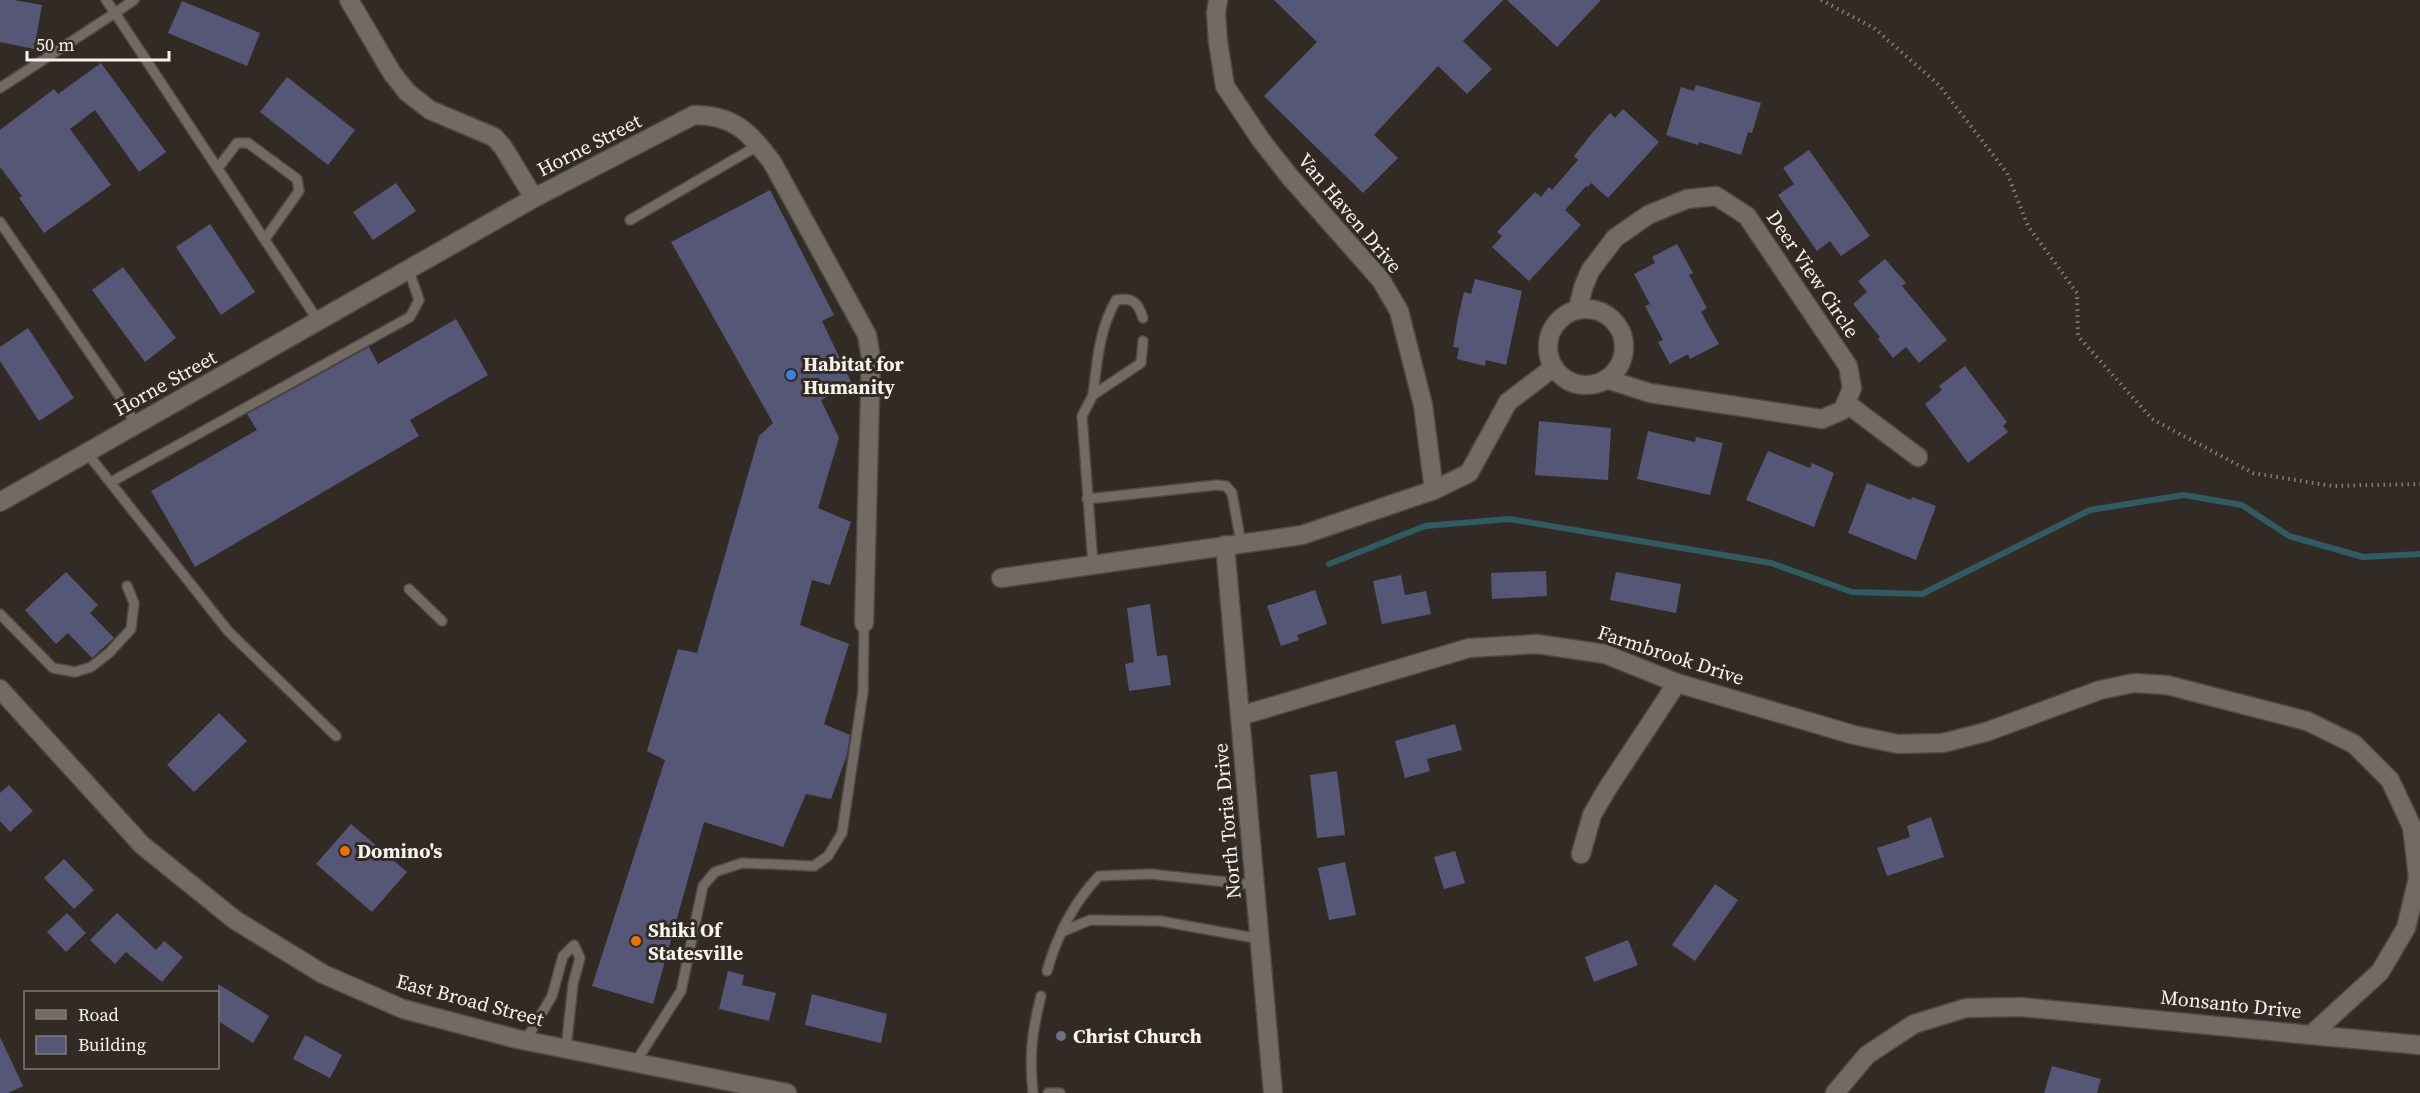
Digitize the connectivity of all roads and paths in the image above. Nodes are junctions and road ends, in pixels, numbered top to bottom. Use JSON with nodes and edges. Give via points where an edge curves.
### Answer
{"nodes":[{"id":1,"x":106,"y":0,"type":"edge"},
{"id":2,"x":134,"y":0,"type":"edge"},
{"id":3,"x":348,"y":0,"type":"edge"},
{"id":4,"x":1218,"y":0,"type":"edge"},
{"id":5,"x":1821,"y":0,"type":"edge"},
{"id":6,"x":115,"y":13,"type":"junction"},
{"id":7,"x":0,"y":88,"type":"edge"},
{"id":8,"x":759,"y":145,"type":"junction"},
{"id":9,"x":218,"y":168,"type":"junction"},
{"id":10,"x":534,"y":198,"type":"junction"},
{"id":11,"x":630,"y":220,"type":"dead end"},
{"id":12,"x":0,"y":222,"type":"edge"},
{"id":13,"x":265,"y":239,"type":"junction"},
{"id":14,"x":409,"y":271,"type":"junction"},
{"id":15,"x":1578,"y":309,"type":"junction"},
{"id":16,"x":1143,"y":318,"type":"dead end"},
{"id":17,"x":319,"y":322,"type":"junction"},
{"id":18,"x":1143,"y":341,"type":"dead end"},
{"id":19,"x":1554,"y":367,"type":"junction"},
{"id":20,"x":1606,"y":379,"type":"junction"},
{"id":21,"x":1093,"y":395,"type":"junction"},
{"id":22,"x":1846,"y":403,"type":"junction"},
{"id":23,"x":136,"y":425,"type":"junction"},
{"id":24,"x":87,"y":453,"type":"junction"},
{"id":25,"x":1918,"y":458,"type":"dead end"},
{"id":26,"x":111,"y":483,"type":"junction"},
{"id":27,"x":2420,"y":484,"type":"edge"},
{"id":28,"x":1434,"y":489,"type":"junction"},
{"id":29,"x":1087,"y":499,"type":"junction"},
{"id":30,"x":0,"y":502,"type":"edge"},
{"id":31,"x":1233,"y":544,"type":"junction"},
{"id":32,"x":1093,"y":565,"type":"junction"},
{"id":33,"x":1001,"y":578,"type":"dead end"},
{"id":34,"x":127,"y":586,"type":"dead end"},
{"id":35,"x":409,"y":589,"type":"dead end"},
{"id":36,"x":0,"y":614,"type":"edge"},
{"id":37,"x":442,"y":621,"type":"dead end"},
{"id":38,"x":864,"y":622,"type":"joint"},
{"id":39,"x":1677,"y":683,"type":"junction"},
{"id":40,"x":0,"y":689,"type":"edge"},
{"id":41,"x":2051,"y":708,"type":"joint"},
{"id":42,"x":1240,"y":716,"type":"junction"},
{"id":43,"x":336,"y":736,"type":"dead end"},
{"id":44,"x":1581,"y":854,"type":"dead end"},
{"id":45,"x":1255,"y":885,"type":"junction"},
{"id":46,"x":1064,"y":931,"type":"junction"},
{"id":47,"x":1260,"y":939,"type":"junction"},
{"id":48,"x":1047,"y":970,"type":"dead end"},
{"id":49,"x":1041,"y":996,"type":"dead end"},
{"id":50,"x":2311,"y":1035,"type":"junction"},
{"id":51,"x":526,"y":1040,"type":"junction"},
{"id":52,"x":2420,"y":1045,"type":"edge"},
{"id":53,"x":566,"y":1048,"type":"junction"},
{"id":54,"x":635,"y":1063,"type":"junction"},
{"id":55,"x":787,"y":1093,"type":"edge"},
{"id":56,"x":1033,"y":1093,"type":"edge"},
{"id":57,"x":1048,"y":1093,"type":"edge"},
{"id":58,"x":1060,"y":1093,"type":"edge"},
{"id":59,"x":1273,"y":1093,"type":"edge"},
{"id":60,"x":1835,"y":1093,"type":"edge"}],
"edges":[{"from":1,"to":6,"type":"lane"},
{"from":2,"to":6,"type":"lane"},
{"from":3,"to":10,"type":"street","via":[[406,92],[430,110],[494,137]]},
{"from":4,"to":28,"type":"street","name":"Van Haven Drive","via":[[1218,42],[1225,86],[1290,177],[1381,280],[1399,311],[1423,405]]},
{"from":5,"to":27,"type":"path","via":[[1874,28],[1939,85],[2007,173],[2028,226],[2077,293],[2078,336],[2152,419],[2253,473],[2332,486]]},
{"from":6,"to":7,"type":"lane"},
{"from":6,"to":9,"type":"lane"},
{"from":8,"to":10,"type":"street","name":"Horne Street","via":[[731,122],[714,115],[694,115]]},
{"from":8,"to":11,"type":"lane"},
{"from":8,"to":38,"type":"street","name":"Horne Street","via":[[867,335],[871,358]]},
{"from":9,"to":13,"type":"lane"},
{"from":9,"to":13,"type":"lane","via":[[237,143],[248,143],[297,179],[299,190]]},
{"from":10,"to":14,"type":"street","name":"Horne Street"},
{"from":12,"to":23,"type":"lane"},
{"from":13,"to":17,"type":"lane"},
{"from":14,"to":17,"type":"street","name":"Horne Street"},
{"from":14,"to":26,"type":"lane","via":[[419,300],[410,317]]},
{"from":15,"to":19,"type":"street","via":[[1554,325],[1548,339],[1548,354]]},
{"from":15,"to":20,"type":"street","via":[[1593,309],[1618,326],[1623,355]]},
{"from":15,"to":22,"type":"street","name":"Deer View Circle","via":[[1590,271],[1615,238],[1648,215],[1687,199],[1716,196],[1747,216],[1848,366],[1852,388]]},
{"from":16,"to":21,"type":"lane","via":[[1135,301],[1116,300],[1100,340]]},
{"from":17,"to":23,"type":"street","name":"Horne Street"},
{"from":18,"to":21,"type":"lane","via":[[1141,363]]},
{"from":19,"to":20,"type":"street","via":[[1564,378],[1578,384]]},
{"from":19,"to":28,"type":"street","via":[[1508,402],[1469,473]]},
{"from":20,"to":22,"type":"street","via":[[1650,393],[1822,419],[1843,410]]},
{"from":21,"to":29,"type":"lane","via":[[1082,416]]},
{"from":22,"to":25,"type":"street"},
{"from":23,"to":24,"type":"street","name":"Horne Street"},
{"from":24,"to":26,"type":"lane"},
{"from":24,"to":30,"type":"street","name":"Horne Street"},
{"from":26,"to":43,"type":"lane","via":[[228,631]]},
{"from":28,"to":31,"type":"street","via":[[1302,535]]},
{"from":29,"to":31,"type":"lane","via":[[1226,486],[1232,493]]},
{"from":29,"to":32,"type":"lane"},
{"from":31,"to":32,"type":"street"},
{"from":31,"to":42,"type":"street","name":"North Toria Drive"},
{"from":32,"to":33,"type":"street"},
{"from":34,"to":36,"type":"lane","via":[[134,603],[131,629],[91,667],[75,672],[53,668]]},
{"from":35,"to":37,"type":"lane"},
{"from":38,"to":54,"type":"lane","via":[[863,692],[842,833],[828,856],[814,866],[742,863],[715,872],[703,886],[681,991]]},
{"from":39,"to":41,"type":"street","name":"Farmbrook Drive","via":[[1854,735],[1898,744],[1943,742],[1986,732]]},
{"from":39,"to":42,"type":"street","name":"Farmbrook Drive","via":[[1605,654],[1537,644],[1469,648]]},
{"from":39,"to":44,"type":"street","via":[[1592,815]]},
{"from":40,"to":51,"type":"street","name":"East Broad Street","via":[[142,845],[235,920],[323,974],[403,1009]]},
{"from":41,"to":50,"type":"street","name":"Monsanto Drive","via":[[2100,690],[2134,683],[2167,685],[2307,721],[2354,744],[2390,780],[2412,827],[2418,878],[2406,928],[2380,972]]},
{"from":42,"to":45,"type":"street","name":"North Toria Drive"},
{"from":45,"to":46,"type":"lane","via":[[1150,874],[1099,876],[1071,913]]},
{"from":45,"to":47,"type":"street","name":"North Toria Drive"},
{"from":46,"to":47,"type":"lane","via":[[1090,920],[1160,921]]},
{"from":46,"to":48,"type":"lane"},
{"from":47,"to":59,"type":"street","name":"North Toria Drive"},
{"from":49,"to":56,"type":"lane","via":[[1032,1032]]},
{"from":50,"to":52,"type":"street"},
{"from":50,"to":60,"type":"street","name":"Monsanto Drive","via":[[2021,1007],[1966,1008],[1914,1024],[1868,1055]]},
{"from":51,"to":53,"type":"street","name":"East Broad Street"},
{"from":51,"to":53,"type":"lane","via":[[552,996],[563,956],[574,945],[580,958]]},
{"from":53,"to":54,"type":"street","name":"East Broad Street"},
{"from":54,"to":55,"type":"street","name":"East Broad Street"},
{"from":57,"to":58,"type":"lane"}]}
